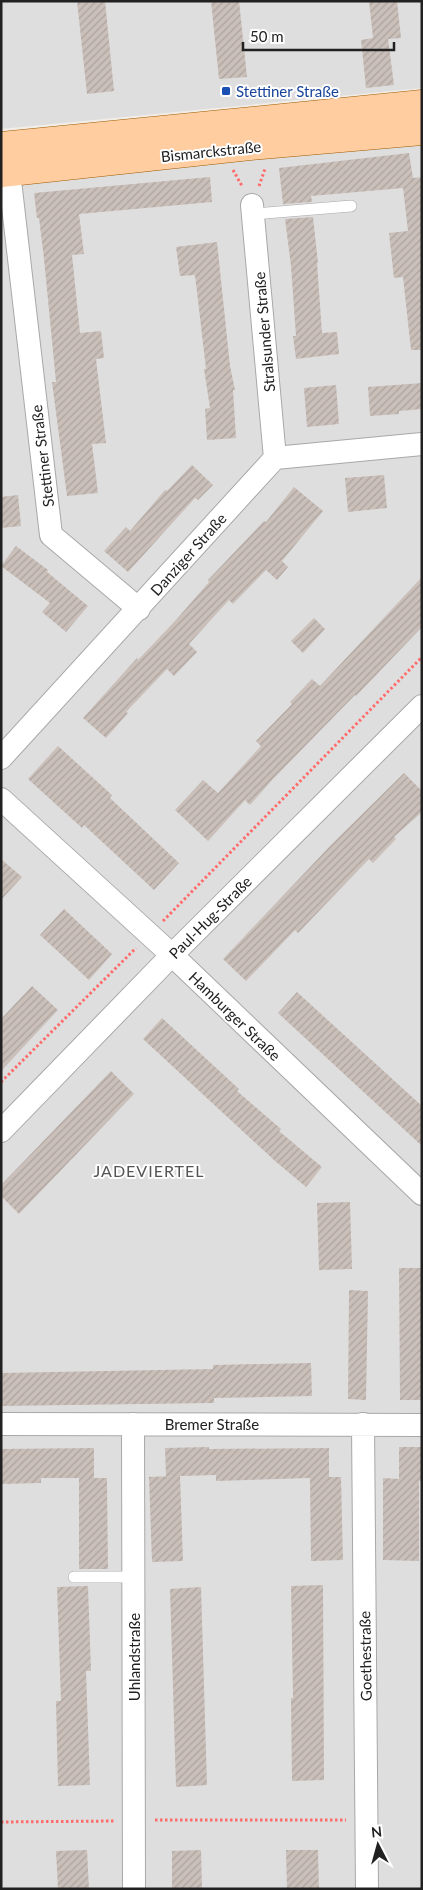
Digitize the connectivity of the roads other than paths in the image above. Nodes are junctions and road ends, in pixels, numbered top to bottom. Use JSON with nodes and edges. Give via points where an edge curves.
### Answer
{"nodes":[{"id":1,"x":422,"y":104,"type":"edge"},
{"id":2,"x":422,"y":131,"type":"edge"},
{"id":3,"x":1,"y":146,"type":"edge"},
{"id":4,"x":5,"y":173,"type":"edge"},
{"id":5,"x":351,"y":206,"type":"dead end"},
{"id":6,"x":252,"y":210,"type":"joint"},
{"id":7,"x":422,"y":444,"type":"edge"},
{"id":8,"x":275,"y":458,"type":"junction"},
{"id":9,"x":140,"y":609,"type":"junction"},
{"id":10,"x":422,"y":706,"type":"edge"},
{"id":11,"x":1,"y":758,"type":"edge"},
{"id":12,"x":1,"y":799,"type":"edge"},
{"id":13,"x":172,"y":955,"type":"junction"},
{"id":14,"x":1,"y":1131,"type":"edge"},
{"id":15,"x":422,"y":1194,"type":"edge"},
{"id":16,"x":1,"y":1424,"type":"edge"},
{"id":17,"x":133,"y":1424,"type":"junction"},
{"id":18,"x":363,"y":1424,"type":"junction"},
{"id":19,"x":422,"y":1425,"type":"edge"},
{"id":20,"x":74,"y":1577,"type":"dead end"},
{"id":21,"x":134,"y":1577,"type":"junction"},
{"id":22,"x":134,"y":1889,"type":"edge"},
{"id":23,"x":367,"y":1889,"type":"edge"}],
"edges":[{"from":1,"to":3,"type":"main road","name":"Bismarckstraße"},
{"from":2,"to":4,"type":"main road","name":"Bismarckstraße"},
{"from":4,"to":9,"type":"street","name":"Stettiner Straße","via":[[51,535]]},
{"from":5,"to":6,"type":"lane"},
{"from":6,"to":8,"type":"street","name":"Stralsunder Straße"},
{"from":7,"to":8,"type":"street"},
{"from":8,"to":9,"type":"street","name":"Danziger Straße"},
{"from":9,"to":11,"type":"street","name":"Danziger Straße"},
{"from":10,"to":13,"type":"street","name":"Paul-Hug-Straße"},
{"from":12,"to":13,"type":"street","name":"Hamburger Straße"},
{"from":13,"to":14,"type":"street","name":"Paul-Hug-Straße"},
{"from":13,"to":15,"type":"street","name":"Hamburger Straße"},
{"from":16,"to":17,"type":"street","name":"Bremer Straße"},
{"from":17,"to":18,"type":"street","name":"Bremer Straße"},
{"from":17,"to":21,"type":"street","name":"Uhlandstraße"},
{"from":18,"to":19,"type":"street","name":"Bremer Straße"},
{"from":18,"to":23,"type":"street","name":"Goethestraße"},
{"from":20,"to":21,"type":"lane"},
{"from":21,"to":22,"type":"street","name":"Uhlandstraße"}]}
